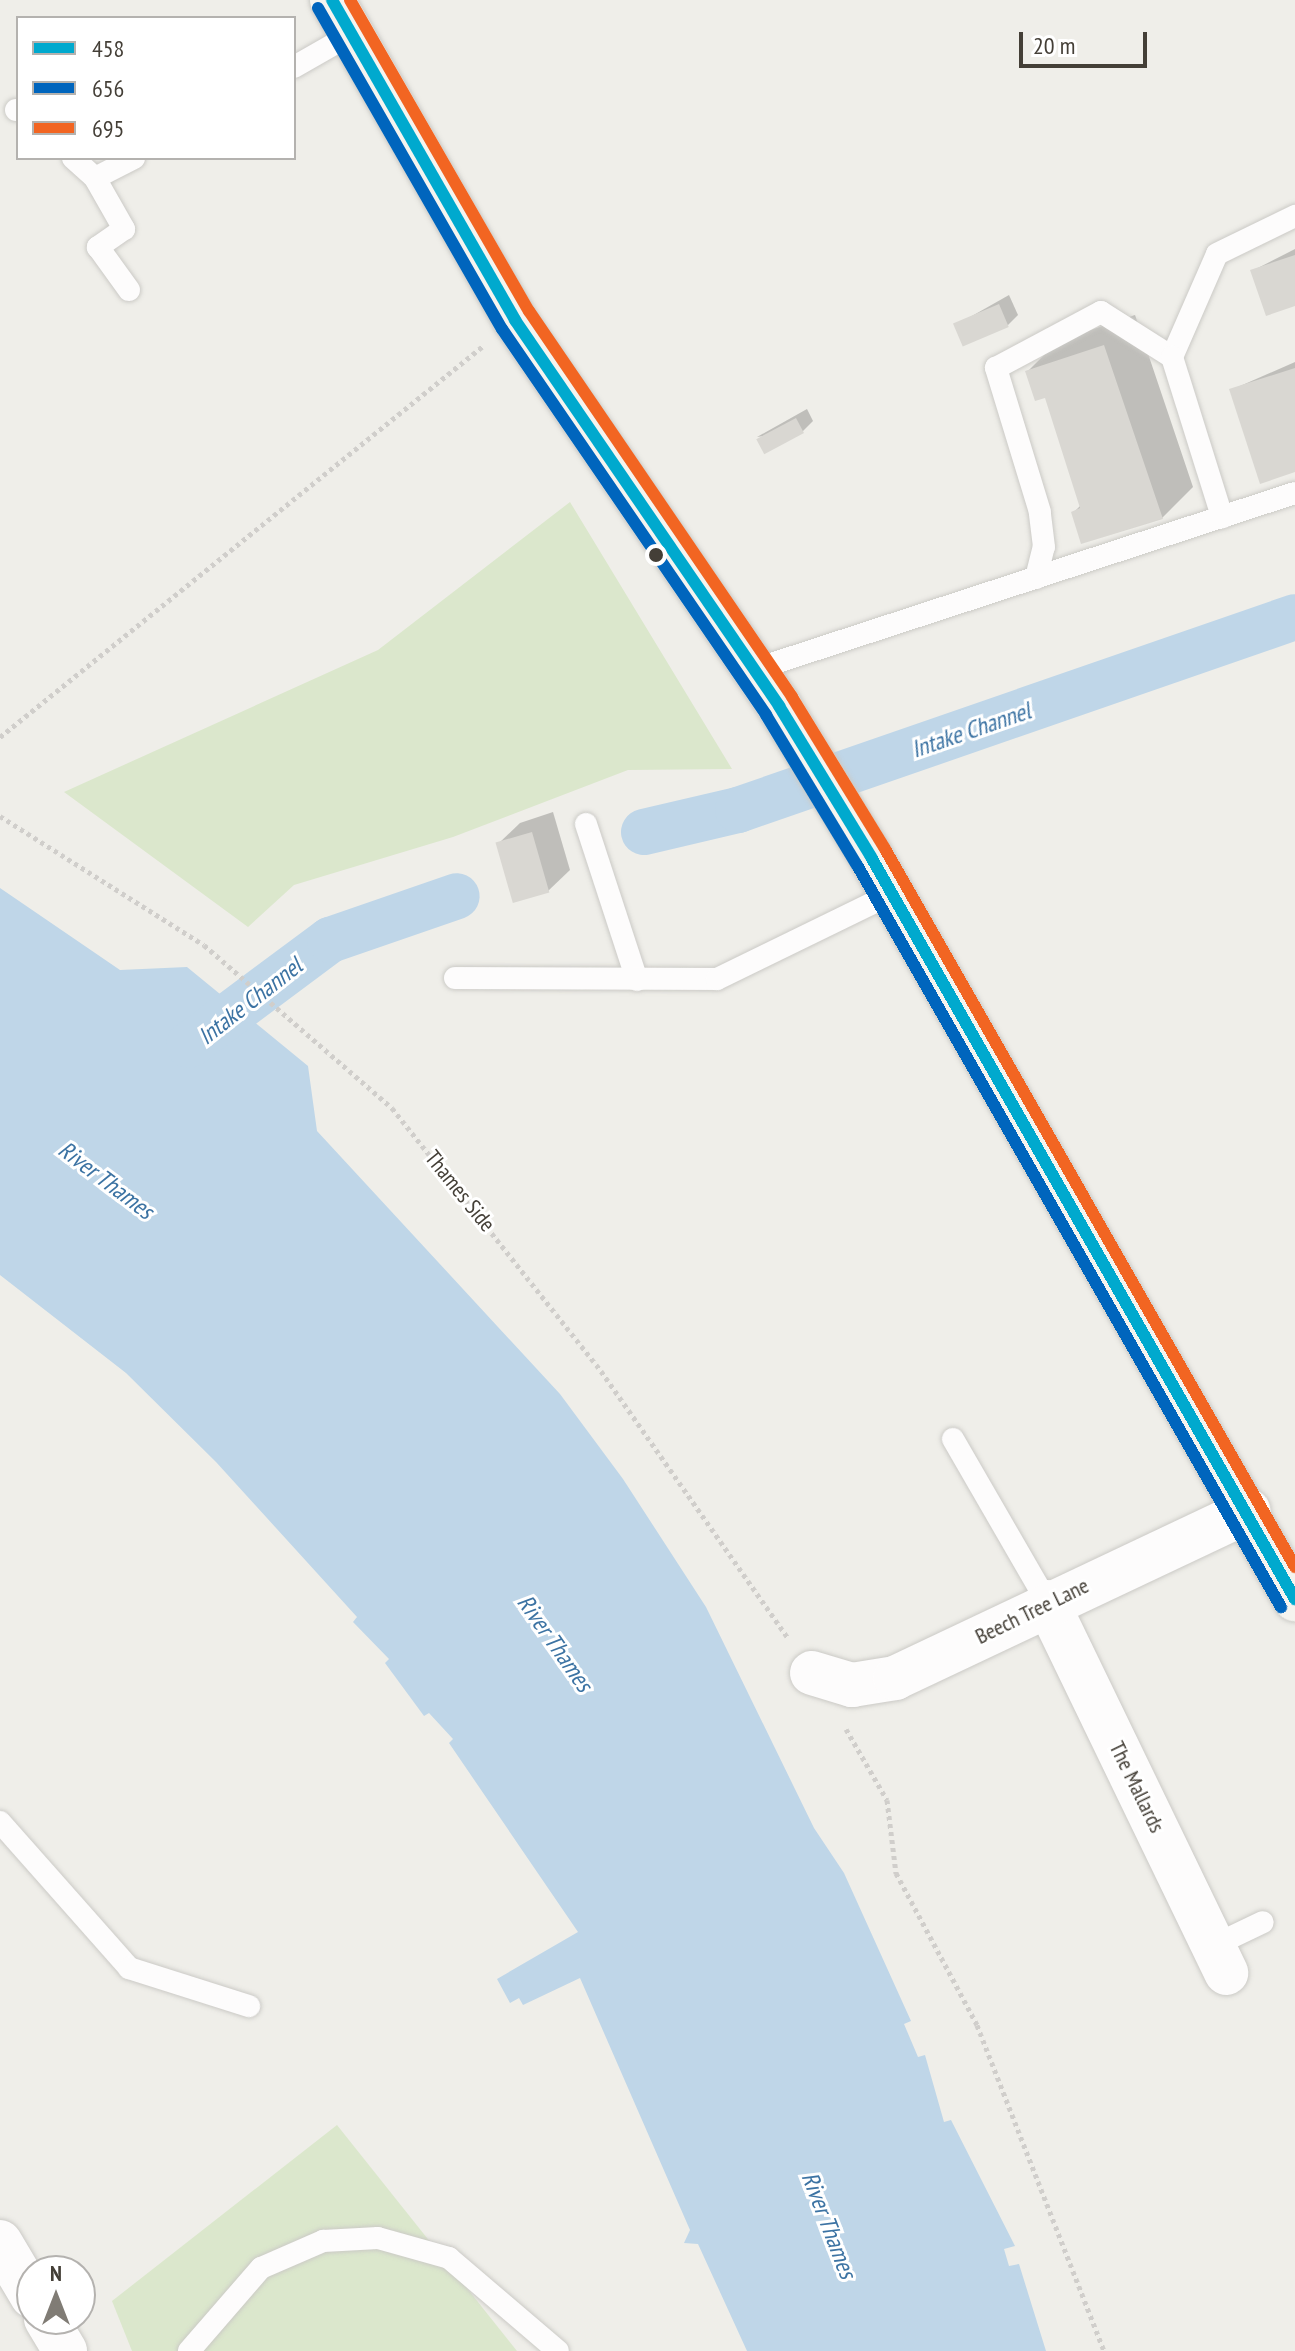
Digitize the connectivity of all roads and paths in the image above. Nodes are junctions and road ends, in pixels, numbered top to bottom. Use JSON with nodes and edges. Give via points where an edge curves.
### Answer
{"nodes":[{"id":1,"x":341,"y":17,"type":"edge"},
{"id":2,"x":296,"y":65,"type":"edge"},
{"id":3,"x":75,"y":160,"type":"edge"},
{"id":4,"x":130,"y":160,"type":"edge"},
{"id":5,"x":95,"y":178,"type":"junction"},
{"id":6,"x":1295,"y":216,"type":"edge"},
{"id":7,"x":129,"y":290,"type":"dead end"},
{"id":8,"x":515,"y":320,"type":"junction"},
{"id":9,"x":1172,"y":357,"type":"junction"},
{"id":10,"x":1295,"y":493,"type":"edge"},
{"id":11,"x":1222,"y":517,"type":"junction"},
{"id":12,"x":1036,"y":578,"type":"junction"},
{"id":13,"x":753,"y":670,"type":"junction"},
{"id":14,"x":0,"y":737,"type":"edge"},
{"id":15,"x":0,"y":816,"type":"edge"},
{"id":16,"x":586,"y":824,"type":"dead end"},
{"id":17,"x":881,"y":876,"type":"junction"},
{"id":18,"x":455,"y":978,"type":"dead end"},
{"id":19,"x":637,"y":980,"type":"junction"},
{"id":20,"x":953,"y":1439,"type":"dead end"},
{"id":21,"x":1249,"y":1511,"type":"junction"},
{"id":22,"x":1295,"y":1599,"type":"edge"},
{"id":23,"x":1047,"y":1602,"type":"junction"},
{"id":24,"x":812,"y":1673,"type":"junction"},
{"id":25,"x":0,"y":1822,"type":"edge"},
{"id":26,"x":1263,"y":1922,"type":"dead end"},
{"id":27,"x":1219,"y":1959,"type":"joint"},
{"id":28,"x":249,"y":2006,"type":"dead end"},
{"id":29,"x":0,"y":2242,"type":"edge"},
{"id":30,"x":16,"y":2269,"type":"edge"},
{"id":31,"x":189,"y":2351,"type":"edge"},
{"id":32,"x":558,"y":2351,"type":"edge"},
{"id":33,"x":1104,"y":2351,"type":"edge"}],
"edges":[{"from":1,"to":2,"type":"lane"},
{"from":1,"to":8,"type":"main road"},
{"from":3,"to":5,"type":"lane"},
{"from":4,"to":5,"type":"lane"},
{"from":5,"to":7,"type":"lane","via":[[124,229],[98,247]]},
{"from":6,"to":9,"type":"lane","via":[[1217,254]]},
{"from":8,"to":13,"type":"main road"},
{"from":8,"to":14,"type":"path"},
{"from":9,"to":11,"type":"lane"},
{"from":9,"to":12,"type":"lane","via":[[1101,312],[996,368],[1040,512],[1044,547]]},
{"from":10,"to":11,"type":"lane"},
{"from":11,"to":12,"type":"lane"},
{"from":12,"to":13,"type":"lane"},
{"from":13,"to":17,"type":"main road"},
{"from":15,"to":24,"type":"path","name":"Thames Side","via":[[204,945],[329,1051],[437,1160],[601,1371]]},
{"from":16,"to":19,"type":"lane"},
{"from":17,"to":19,"type":"lane","via":[[717,979]]},
{"from":17,"to":21,"type":"main road"},
{"from":18,"to":19,"type":"lane"},
{"from":20,"to":23,"type":"lane"},
{"from":21,"to":22,"type":"main road"},
{"from":21,"to":23,"type":"street","name":"Beech Tree Lane"},
{"from":23,"to":24,"type":"street","name":"Beech Tree Lane","via":[[895,1678],[852,1685]]},
{"from":23,"to":27,"type":"street","name":"The Mallards"},
{"from":24,"to":33,"type":"path","name":"Thames Side","via":[[887,1800],[896,1873],[977,2025]]},
{"from":25,"to":28,"type":"lane","via":[[129,1968]]},
{"from":26,"to":27,"type":"lane"},
{"from":29,"to":30,"type":"street"},
{"from":31,"to":32,"type":"lane","via":[[261,2268],[323,2241],[378,2238],[449,2258]]}]}
